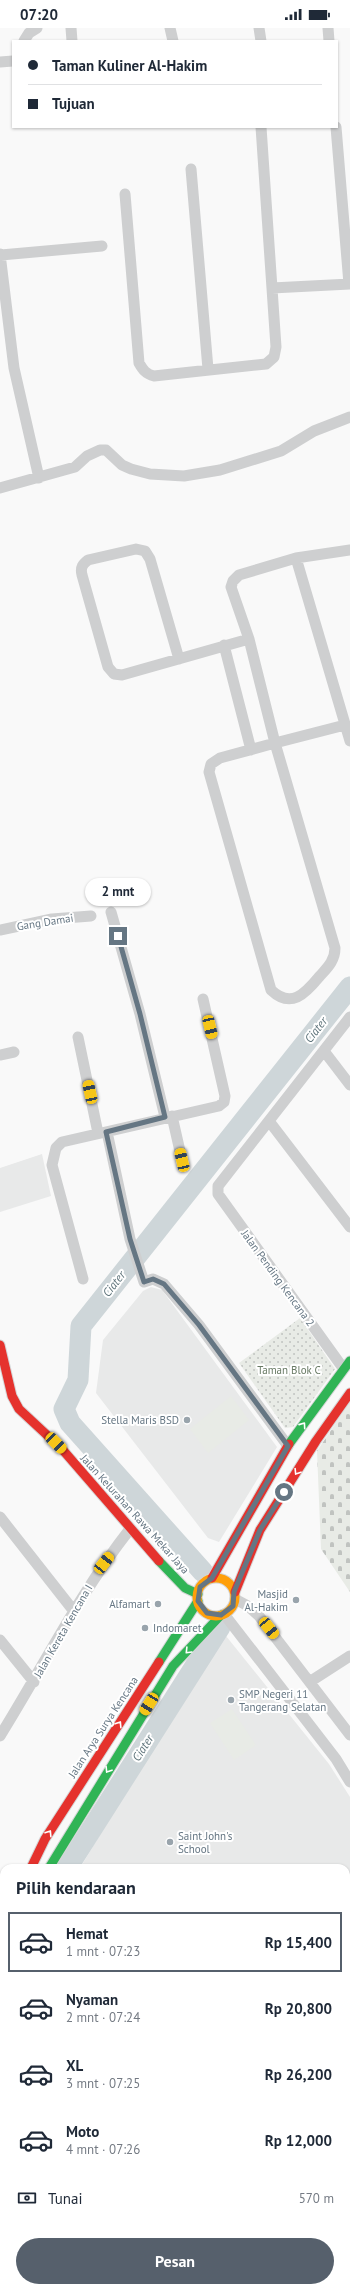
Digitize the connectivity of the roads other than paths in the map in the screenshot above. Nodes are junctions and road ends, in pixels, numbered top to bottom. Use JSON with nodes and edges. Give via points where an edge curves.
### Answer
{"nodes":[{"id":1,"x":37,"y":28,"type":"edge"},
{"id":2,"x":71,"y":28,"type":"edge"},
{"id":3,"x":170,"y":28,"type":"edge"},
{"id":4,"x":259,"y":28,"type":"edge"},
{"id":5,"x":328,"y":28,"type":"edge"},
{"id":6,"x":25,"y":40,"type":"edge"},
{"id":7,"x":72,"y":40,"type":"edge"},
{"id":8,"x":173,"y":40,"type":"edge"},
{"id":9,"x":261,"y":40,"type":"edge"},
{"id":10,"x":329,"y":40,"type":"edge"},
{"id":11,"x":12,"y":61,"type":"edge"},
{"id":12,"x":0,"y":62,"type":"edge"},
{"id":13,"x":261,"y":128,"type":"edge"},
{"id":14,"x":336,"y":128,"type":"edge"},
{"id":15,"x":191,"y":169,"type":"dead end"},
{"id":16,"x":125,"y":194,"type":"dead end"},
{"id":17,"x":102,"y":246,"type":"dead end"},
{"id":18,"x":0,"y":254,"type":"edge"},
{"id":19,"x":349,"y":284,"type":"edge"},
{"id":20,"x":272,"y":288,"type":"junction"},
{"id":21,"x":4,"y":331,"type":"edge"},
{"id":22,"x":208,"y":369,"type":"junction"},
{"id":23,"x":350,"y":417,"type":"edge"},
{"id":24,"x":39,"y":478,"type":"junction"},
{"id":25,"x":0,"y":488,"type":"edge"},
{"id":26,"x":350,"y":550,"type":"edge"},
{"id":27,"x":296,"y":558,"type":"junction"},
{"id":28,"x":249,"y":639,"type":"junction"},
{"id":29,"x":224,"y":646,"type":"junction"},
{"id":30,"x":179,"y":659,"type":"junction"},
{"id":31,"x":345,"y":725,"type":"junction"},
{"id":32,"x":350,"y":741,"type":"edge"},
{"id":33,"x":275,"y":743,"type":"junction"},
{"id":34,"x":251,"y":750,"type":"junction"},
{"id":35,"x":111,"y":912,"type":"dead end"},
{"id":36,"x":91,"y":916,"type":"dead end"},
{"id":37,"x":0,"y":930,"type":"edge"},
{"id":38,"x":203,"y":999,"type":"dead end"},
{"id":39,"x":350,"y":1017,"type":"edge"},
{"id":40,"x":78,"y":1037,"type":"dead end"},
{"id":41,"x":324,"y":1051,"type":"junction"},
{"id":42,"x":14,"y":1052,"type":"dead end"},
{"id":43,"x":0,"y":1055,"type":"edge"},
{"id":44,"x":350,"y":1085,"type":"edge"},
{"id":45,"x":168,"y":1117,"type":"junction"},
{"id":46,"x":269,"y":1121,"type":"junction"},
{"id":47,"x":102,"y":1133,"type":"junction"},
{"id":48,"x":182,"y":1160,"type":"dead end"},
{"id":49,"x":350,"y":1227,"type":"edge"},
{"id":50,"x":84,"y":1279,"type":"dead end"},
{"id":51,"x":0,"y":1346,"type":"edge"},
{"id":52,"x":347,"y":1365,"type":"edge"},
{"id":53,"x":350,"y":1393,"type":"edge"},
{"id":54,"x":288,"y":1446,"type":"junction"},
{"id":55,"x":0,"y":1517,"type":"edge"},
{"id":56,"x":130,"y":1529,"type":"junction"},
{"id":57,"x":212,"y":1578,"type":"junction"},
{"id":58,"x":235,"y":1596,"type":"junction"},
{"id":59,"x":198,"y":1598,"type":"junction"},
{"id":60,"x":73,"y":1610,"type":"junction"},
{"id":61,"x":223,"y":1614,"type":"junction"},
{"id":62,"x":0,"y":1640,"type":"edge"},
{"id":63,"x":350,"y":1656,"type":"edge"},
{"id":64,"x":311,"y":1681,"type":"junction"},
{"id":65,"x":34,"y":1682,"type":"junction"},
{"id":66,"x":350,"y":1734,"type":"edge"},
{"id":67,"x":0,"y":1736,"type":"edge"},
{"id":68,"x":350,"y":1782,"type":"edge"},
{"id":69,"x":33,"y":1864,"type":"edge"},
{"id":70,"x":51,"y":1864,"type":"edge"}],
"edges":[{"from":1,"to":6,"type":"street"},
{"from":2,"to":7,"type":"street"},
{"from":3,"to":8,"type":"street"},
{"from":4,"to":9,"type":"street"},
{"from":5,"to":10,"type":"street"},
{"from":11,"to":12,"type":"street"},
{"from":13,"to":20,"type":"street"},
{"from":14,"to":19,"type":"street"},
{"from":15,"to":22,"type":"street"},
{"from":16,"to":22,"type":"street","via":[[139,362],[148,374],[154,376]]},
{"from":17,"to":18,"type":"street"},
{"from":18,"to":21,"type":"street"},
{"from":19,"to":20,"type":"street"},
{"from":20,"to":22,"type":"street","via":[[276,347],[274,357],[266,364]]},
{"from":21,"to":24,"type":"street"},
{"from":23,"to":24,"type":"street","via":[[314,431],[281,451],[220,470],[184,476],[150,474],[122,465],[106,450],[100,450],[87,456],[75,467]]},
{"from":24,"to":25,"type":"street"},
{"from":26,"to":27,"type":"street"},
{"from":27,"to":28,"type":"street","via":[[239,575],[233,581],[232,592]]},
{"from":27,"to":31,"type":"street"},
{"from":28,"to":29,"type":"street"},
{"from":28,"to":33,"type":"street"},
{"from":29,"to":30,"type":"street"},
{"from":29,"to":34,"type":"street"},
{"from":30,"to":30,"type":"street","via":[[122,675],[114,674],[110,670],[82,575],[81,567],[84,563],[136,549],[145,551],[150,559]]},
{"from":31,"to":32,"type":"street"},
{"from":31,"to":33,"type":"street"},
{"from":33,"to":34,"type":"street"},
{"from":33,"to":34,"type":"street","via":[[335,948],[333,960],[306,993],[295,998],[278,997],[271,990],[209,772],[212,764],[220,758]]},
{"from":35,"to":45,"type":"street"},
{"from":36,"to":37,"type":"street","name":"Gang Damai","via":[[52,919]]},
{"from":38,"to":45,"type":"street","via":[[225,1096],[224,1102],[219,1106]]},
{"from":39,"to":41,"type":"street"},
{"from":40,"to":47,"type":"street"},
{"from":41,"to":44,"type":"street"},
{"from":41,"to":46,"type":"street"},
{"from":42,"to":43,"type":"street"},
{"from":45,"to":47,"type":"street"},
{"from":45,"to":48,"type":"street"},
{"from":46,"to":49,"type":"street"},
{"from":46,"to":52,"type":"street","name":"Jalan Pending Kencana 2","via":[[218,1186],[218,1194]]},
{"from":47,"to":50,"type":"street","via":[[62,1142],[53,1155],[52,1165]]},
{"from":47,"to":54,"type":"street","via":[[143,1279],[153,1279],[164,1284],[199,1325]]},
{"from":51,"to":56,"type":"street","name":"Jalan Kelurahan Rawa Mekar Jaya","via":[[15,1403],[62,1449]]},
{"from":54,"to":52,"type":"street","one_way":true},
{"from":53,"to":58,"type":"street","one_way":true,"via":[[316,1441],[260,1530]]},
{"from":54,"to":57,"type":"street"},
{"from":55,"to":60,"type":"street"},
{"from":56,"to":59,"type":"street","name":"Jalan Kelurahan Rawa Mekar Jaya","via":[[185,1588]]},
{"from":56,"to":60,"type":"street","name":"Jalan Kereta Kencana I"},
{"from":57,"to":58,"type":"street","via":[[226,1580]]},
{"from":57,"to":59,"type":"street","via":[[205,1582]]},
{"from":58,"to":61,"type":"street","via":[[233,1606]]},
{"from":58,"to":64,"type":"street","via":[[259,1616]]},
{"from":59,"to":61,"type":"street","via":[[207,1613]]},
{"from":69,"to":59,"type":"street","name":"Jalan Arya Surya Kencana","one_way":true,"via":[[45,1839]]},
{"from":60,"to":65,"type":"street","name":"Jalan Kereta Kencana I"},
{"from":61,"to":68,"type":"street","via":[[336,1759]]},
{"from":61,"to":70,"type":"street","one_way":true,"via":[[173,1666]]},
{"from":62,"to":65,"type":"street"},
{"from":63,"to":64,"type":"street"},
{"from":64,"to":66,"type":"street"},
{"from":65,"to":67,"type":"street","name":"Jalan Kereta Kencana I"}]}
